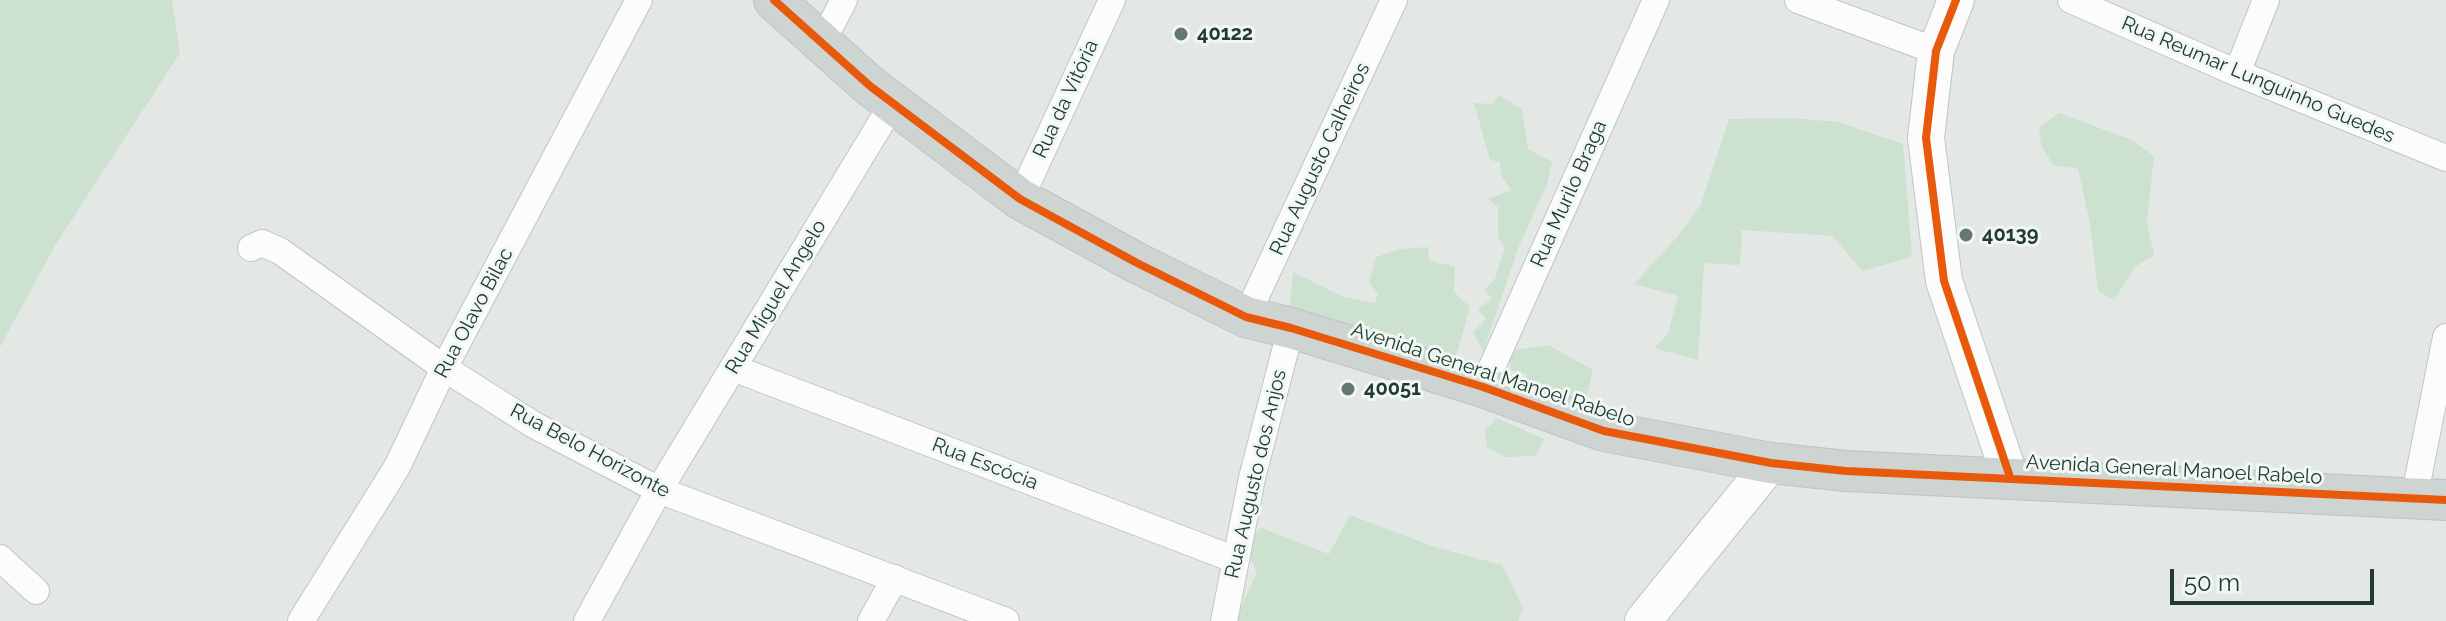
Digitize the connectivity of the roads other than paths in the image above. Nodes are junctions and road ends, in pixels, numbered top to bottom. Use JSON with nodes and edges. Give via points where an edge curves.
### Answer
{"nodes":[{"id":1,"x":639,"y":0,"type":"edge"},
{"id":2,"x":774,"y":0,"type":"edge"},
{"id":3,"x":844,"y":0,"type":"edge"},
{"id":4,"x":1112,"y":0,"type":"edge"},
{"id":5,"x":1394,"y":0,"type":"edge"},
{"id":6,"x":1656,"y":0,"type":"edge"},
{"id":7,"x":1798,"y":0,"type":"edge"},
{"id":8,"x":1956,"y":0,"type":"edge"},
{"id":9,"x":2071,"y":0,"type":"edge"},
{"id":10,"x":2266,"y":0,"type":"edge"},
{"id":11,"x":821,"y":44,"type":"junction"},
{"id":12,"x":1936,"y":51,"type":"junction"},
{"id":13,"x":2237,"y":73,"type":"junction"},
{"id":14,"x":893,"y":103,"type":"junction"},
{"id":15,"x":2446,"y":158,"type":"edge"},
{"id":16,"x":1020,"y":199,"type":"junction"},
{"id":17,"x":251,"y":248,"type":"dead end"},
{"id":18,"x":1246,"y":317,"type":"junction"},
{"id":19,"x":1291,"y":328,"type":"junction"},
{"id":20,"x":2446,"y":337,"type":"edge"},
{"id":21,"x":444,"y":368,"type":"junction"},
{"id":22,"x":733,"y":368,"type":"junction"},
{"id":23,"x":1483,"y":387,"type":"junction"},
{"id":24,"x":1771,"y":463,"type":"junction"},
{"id":25,"x":2010,"y":477,"type":"junction"},
{"id":26,"x":659,"y":490,"type":"junction"},
{"id":27,"x":2430,"y":500,"type":"edge"},
{"id":28,"x":0,"y":558,"type":"edge"},
{"id":29,"x":1236,"y":560,"type":"junction"},
{"id":30,"x":895,"y":578,"type":"junction"},
{"id":31,"x":36,"y":591,"type":"dead end"},
{"id":32,"x":301,"y":621,"type":"edge"},
{"id":33,"x":587,"y":621,"type":"edge"},
{"id":34,"x":871,"y":621,"type":"edge"},
{"id":35,"x":1006,"y":621,"type":"edge"},
{"id":36,"x":1224,"y":621,"type":"edge"},
{"id":37,"x":1643,"y":621,"type":"edge"}],
"edges":[{"from":1,"to":21,"type":"street","name":"Rua Olavo Bilac"},
{"from":2,"to":11,"type":"main road","name":"Avenida General Manoel Rabelo"},
{"from":3,"to":11,"type":"street"},
{"from":4,"to":16,"type":"street","name":"Rua da Vitória"},
{"from":5,"to":18,"type":"street","name":"Rua Augusto Calheiros"},
{"from":6,"to":23,"type":"street","name":"Rua Murilo Braga"},
{"from":7,"to":12,"type":"street"},
{"from":8,"to":12,"type":"main road"},
{"from":9,"to":13,"type":"street","name":"Rua Reumar Lunguinho Guedes"},
{"from":10,"to":13,"type":"street"},
{"from":11,"to":14,"type":"main road","name":"Avenida General Manoel Rabelo"},
{"from":12,"to":25,"type":"main road","via":[[1926,138],[1944,281]]},
{"from":13,"to":15,"type":"street","name":"Rua Reumar Lunguinho Guedes"},
{"from":14,"to":16,"type":"main road","name":"Avenida General Manoel Rabelo"},
{"from":14,"to":22,"type":"street","name":"Rua Miguel Angelo"},
{"from":16,"to":18,"type":"main road","name":"Avenida General Manoel Rabelo"},
{"from":17,"to":21,"type":"street","name":"Rua Belo Horizonte","via":[[262,243],[280,251]]},
{"from":18,"to":19,"type":"main road","name":"Avenida General Manoel Rabelo"},
{"from":19,"to":23,"type":"main road","name":"Avenida General Manoel Rabelo"},
{"from":19,"to":29,"type":"street","name":"Rua Augusto dos Anjos"},
{"from":20,"to":27,"type":"street"},
{"from":21,"to":26,"type":"street","name":"Rua Belo Horizonte","via":[[534,425]]},
{"from":21,"to":32,"type":"street","name":"Rua Olavo Bilac","via":[[397,467]]},
{"from":22,"to":26,"type":"street","name":"Rua Miguel Angelo"},
{"from":22,"to":29,"type":"street","name":"Rua Escócia"},
{"from":23,"to":24,"type":"main road","name":"Avenida General Manoel Rabelo","via":[[1604,431]]},
{"from":24,"to":25,"type":"main road","name":"Avenida General Manoel Rabelo"},
{"from":24,"to":37,"type":"main road"},
{"from":25,"to":27,"type":"main road","name":"Avenida General Manoel Rabelo"},
{"from":26,"to":30,"type":"street","name":"Rua Belo Horizonte"},
{"from":26,"to":33,"type":"street","name":"Rua Miguel Angelo"},
{"from":28,"to":31,"type":"street"},
{"from":29,"to":36,"type":"street","name":"Rua Augusto dos Anjos"},
{"from":30,"to":34,"type":"street"},
{"from":30,"to":35,"type":"street","name":"Rua Belo Horizonte"}]}
